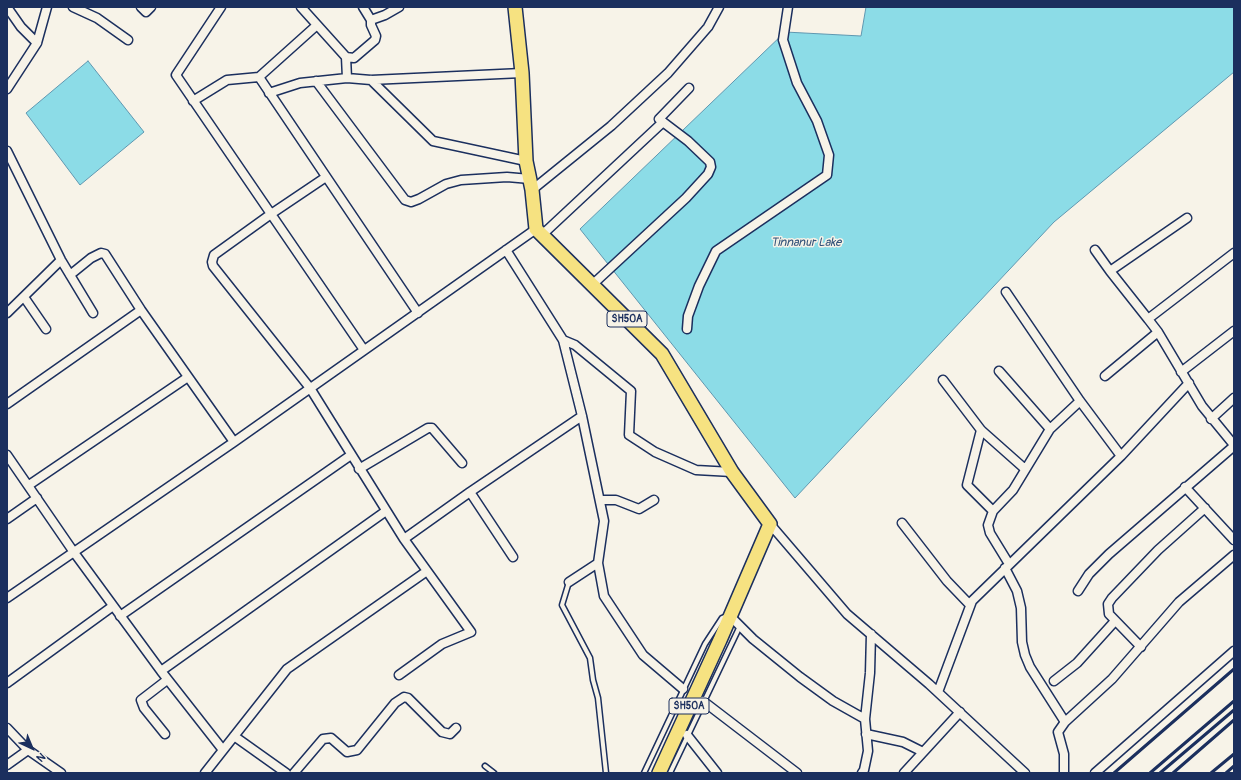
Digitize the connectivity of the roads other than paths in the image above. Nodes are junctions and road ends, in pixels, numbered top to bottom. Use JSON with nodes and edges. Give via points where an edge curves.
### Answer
{"nodes":[{"id":1,"x":7,"y":7,"type":"edge"},
{"id":2,"x":47,"y":7,"type":"edge"},
{"id":3,"x":73,"y":7,"type":"edge"},
{"id":4,"x":141,"y":7,"type":"edge"},
{"id":5,"x":151,"y":7,"type":"edge"},
{"id":6,"x":221,"y":7,"type":"edge"},
{"id":7,"x":301,"y":7,"type":"edge"},
{"id":8,"x":363,"y":7,"type":"edge"},
{"id":9,"x":399,"y":7,"type":"edge"},
{"id":10,"x":515,"y":7,"type":"edge"},
{"id":11,"x":719,"y":7,"type":"edge"},
{"id":12,"x":788,"y":7,"type":"edge"},
{"id":13,"x":371,"y":20,"type":"junction"},
{"id":14,"x":317,"y":25,"type":"junction"},
{"id":15,"x":128,"y":40,"type":"dead end"},
{"id":16,"x":37,"y":43,"type":"junction"},
{"id":17,"x":346,"y":57,"type":"junction"},
{"id":18,"x":522,"y":73,"type":"junction"},
{"id":19,"x":259,"y":77,"type":"junction"},
{"id":20,"x":347,"y":78,"type":"junction"},
{"id":21,"x":371,"y":80,"type":"junction"},
{"id":22,"x":316,"y":81,"type":"junction"},
{"id":23,"x":689,"y":88,"type":"dead end"},
{"id":24,"x":7,"y":89,"type":"edge"},
{"id":25,"x":269,"y":93,"type":"junction"},
{"id":26,"x":193,"y":101,"type":"junction"},
{"id":27,"x":663,"y":122,"type":"junction"},
{"id":28,"x":7,"y":151,"type":"edge"},
{"id":29,"x":526,"y":162,"type":"junction"},
{"id":30,"x":326,"y":177,"type":"junction"},
{"id":31,"x":531,"y":184,"type":"junction"},
{"id":32,"x":271,"y":214,"type":"junction"},
{"id":33,"x":1187,"y":218,"type":"dead end"},
{"id":34,"x":539,"y":232,"type":"junction"},
{"id":35,"x":506,"y":250,"type":"junction"},
{"id":36,"x":1095,"y":250,"type":"dead end"},
{"id":37,"x":1234,"y":253,"type":"edge"},
{"id":38,"x":61,"y":260,"type":"junction"},
{"id":39,"x":1110,"y":271,"type":"junction"},
{"id":40,"x":70,"y":275,"type":"junction"},
{"id":41,"x":592,"y":285,"type":"junction"},
{"id":42,"x":1006,"y":292,"type":"dead end"},
{"id":43,"x":24,"y":297,"type":"junction"},
{"id":44,"x":141,"y":310,"type":"junction"},
{"id":45,"x":7,"y":313,"type":"edge"},
{"id":46,"x":93,"y":313,"type":"dead end"},
{"id":47,"x":418,"y":313,"type":"junction"},
{"id":48,"x":1148,"y":319,"type":"junction"},
{"id":49,"x":46,"y":329,"type":"dead end"},
{"id":50,"x":687,"y":329,"type":"dead end"},
{"id":51,"x":1234,"y":331,"type":"edge"},
{"id":52,"x":1158,"y":332,"type":"junction"},
{"id":53,"x":563,"y":340,"type":"junction"},
{"id":54,"x":364,"y":350,"type":"junction"},
{"id":55,"x":999,"y":371,"type":"dead end"},
{"id":56,"x":1181,"y":372,"type":"junction"},
{"id":57,"x":1105,"y":376,"type":"dead end"},
{"id":58,"x":188,"y":377,"type":"junction"},
{"id":59,"x":943,"y":380,"type":"dead end"},
{"id":60,"x":1189,"y":383,"type":"junction"},
{"id":61,"x":310,"y":388,"type":"junction"},
{"id":62,"x":1234,"y":398,"type":"edge"},
{"id":63,"x":1080,"y":401,"type":"junction"},
{"id":64,"x":7,"y":404,"type":"edge"},
{"id":65,"x":582,"y":416,"type":"junction"},
{"id":66,"x":1211,"y":418,"type":"junction"},
{"id":67,"x":1050,"y":429,"type":"junction"},
{"id":68,"x":981,"y":430,"type":"junction"},
{"id":69,"x":234,"y":442,"type":"junction"},
{"id":70,"x":1234,"y":445,"type":"edge"},
{"id":71,"x":351,"y":455,"type":"junction"},
{"id":72,"x":1121,"y":456,"type":"junction"},
{"id":73,"x":8,"y":458,"type":"edge"},
{"id":74,"x":462,"y":464,"type":"dead end"},
{"id":75,"x":360,"y":469,"type":"junction"},
{"id":76,"x":1025,"y":470,"type":"junction"},
{"id":77,"x":732,"y":472,"type":"junction"},
{"id":78,"x":29,"y":486,"type":"junction"},
{"id":79,"x":1185,"y":487,"type":"junction"},
{"id":80,"x":470,"y":492,"type":"junction"},
{"id":81,"x":37,"y":498,"type":"junction"},
{"id":82,"x":600,"y":500,"type":"junction"},
{"id":83,"x":654,"y":500,"type":"dead end"},
{"id":84,"x":1205,"y":508,"type":"junction"},
{"id":85,"x":386,"y":511,"type":"junction"},
{"id":86,"x":993,"y":511,"type":"junction"},
{"id":87,"x":7,"y":519,"type":"edge"},
{"id":88,"x":902,"y":523,"type":"dead end"},
{"id":89,"x":770,"y":524,"type":"junction"},
{"id":90,"x":404,"y":539,"type":"junction"},
{"id":91,"x":1234,"y":540,"type":"edge"},
{"id":92,"x":73,"y":551,"type":"junction"},
{"id":93,"x":513,"y":556,"type":"dead end"},
{"id":94,"x":1233,"y":558,"type":"edge"},
{"id":95,"x":598,"y":563,"type":"junction"},
{"id":96,"x":1007,"y":566,"type":"junction"},
{"id":97,"x":427,"y":571,"type":"junction"},
{"id":98,"x":569,"y":582,"type":"joint"},
{"id":99,"x":1078,"y":591,"type":"dead end"},
{"id":100,"x":7,"y":598,"type":"edge"},
{"id":101,"x":970,"y":605,"type":"junction"},
{"id":102,"x":113,"y":606,"type":"junction"},
{"id":103,"x":120,"y":616,"type":"junction"},
{"id":104,"x":730,"y":616,"type":"junction"},
{"id":105,"x":1115,"y":621,"type":"junction"},
{"id":106,"x":740,"y":626,"type":"junction"},
{"id":107,"x":871,"y":634,"type":"junction"},
{"id":108,"x":1141,"y":647,"type":"junction"},
{"id":109,"x":1234,"y":651,"type":"edge"},
{"id":110,"x":161,"y":671,"type":"junction"},
{"id":111,"x":399,"y":674,"type":"dead end"},
{"id":112,"x":167,"y":680,"type":"junction"},
{"id":113,"x":1054,"y":680,"type":"dead end"},
{"id":114,"x":7,"y":682,"type":"edge"},
{"id":115,"x":683,"y":689,"type":"junction"},
{"id":116,"x":938,"y":692,"type":"junction"},
{"id":117,"x":703,"y":701,"type":"junction"},
{"id":118,"x":960,"y":712,"type":"junction"},
{"id":119,"x":865,"y":719,"type":"junction"},
{"id":120,"x":1065,"y":722,"type":"junction"},
{"id":121,"x":7,"y":728,"type":"edge"},
{"id":122,"x":456,"y":728,"type":"dead end"},
{"id":123,"x":165,"y":734,"type":"dead end"},
{"id":124,"x":866,"y":734,"type":"junction"},
{"id":125,"x":687,"y":735,"type":"junction"},
{"id":126,"x":234,"y":736,"type":"junction"},
{"id":127,"x":28,"y":750,"type":"junction"},
{"id":128,"x":223,"y":750,"type":"junction"},
{"id":129,"x":923,"y":752,"type":"junction"},
{"id":130,"x":7,"y":765,"type":"edge"},
{"id":131,"x":485,"y":766,"type":"dead end"},
{"id":132,"x":61,"y":773,"type":"edge"},
{"id":133,"x":206,"y":773,"type":"edge"},
{"id":134,"x":286,"y":773,"type":"edge"},
{"id":135,"x":294,"y":773,"type":"edge"},
{"id":136,"x":494,"y":773,"type":"edge"},
{"id":137,"x":606,"y":773,"type":"edge"},
{"id":138,"x":644,"y":773,"type":"edge"},
{"id":139,"x":659,"y":773,"type":"edge"},
{"id":140,"x":670,"y":773,"type":"edge"},
{"id":141,"x":717,"y":773,"type":"edge"},
{"id":142,"x":797,"y":773,"type":"edge"},
{"id":143,"x":862,"y":773,"type":"edge"},
{"id":144,"x":904,"y":773,"type":"edge"},
{"id":145,"x":1025,"y":773,"type":"edge"},
{"id":146,"x":1064,"y":773,"type":"edge"},
{"id":147,"x":1095,"y":773,"type":"edge"}],
"edges":[{"from":1,"to":16,"type":"street","via":[[21,27]]},
{"from":2,"to":16,"type":"street"},
{"from":3,"to":15,"type":"street","via":[[97,18]]},
{"from":4,"to":5,"type":"street","via":[[146,12]]},
{"from":6,"to":26,"type":"street","via":[[176,76]]},
{"from":7,"to":14,"type":"street"},
{"from":8,"to":13,"type":"street"},
{"from":9,"to":13,"type":"street"},
{"from":10,"to":18,"type":"main road"},
{"from":11,"to":31,"type":"street","via":[[708,27],[668,73],[611,126]]},
{"from":12,"to":50,"type":"street","via":[[783,40],[797,83],[829,155],[827,175],[716,251],[688,316]]},
{"from":13,"to":17,"type":"street","via":[[375,40],[354,58]]},
{"from":14,"to":17,"type":"street"},
{"from":14,"to":19,"type":"street"},
{"from":16,"to":24,"type":"street"},
{"from":17,"to":20,"type":"street"},
{"from":18,"to":21,"type":"street"},
{"from":18,"to":29,"type":"main road"},
{"from":19,"to":25,"type":"street"},
{"from":19,"to":26,"type":"street","via":[[227,80]]},
{"from":20,"to":21,"type":"street"},
{"from":20,"to":22,"type":"street"},
{"from":21,"to":29,"type":"street","via":[[433,141]]},
{"from":22,"to":25,"type":"street","via":[[300,83]]},
{"from":22,"to":31,"type":"street","via":[[405,200],[411,202],[446,184],[461,180],[507,177]]},
{"from":23,"to":27,"type":"street","via":[[659,119]]},
{"from":25,"to":30,"type":"street"},
{"from":26,"to":32,"type":"street"},
{"from":27,"to":34,"type":"street"},
{"from":27,"to":41,"type":"street","via":[[710,162],[708,174],[686,198]]},
{"from":28,"to":38,"type":"street"},
{"from":29,"to":31,"type":"main road"},
{"from":30,"to":32,"type":"street"},
{"from":30,"to":47,"type":"street"},
{"from":31,"to":34,"type":"main road"},
{"from":32,"to":54,"type":"street"},
{"from":32,"to":61,"type":"street","via":[[214,255],[212,262]]},
{"from":33,"to":39,"type":"street"},
{"from":34,"to":35,"type":"street"},
{"from":34,"to":41,"type":"main road","number":"SH50A"},
{"from":35,"to":47,"type":"street"},
{"from":35,"to":53,"type":"street"},
{"from":36,"to":39,"type":"street"},
{"from":37,"to":48,"type":"street"},
{"from":38,"to":40,"type":"street"},
{"from":38,"to":43,"type":"street"},
{"from":39,"to":48,"type":"street"},
{"from":40,"to":44,"type":"street","via":[[91,258],[101,253],[106,254]]},
{"from":40,"to":46,"type":"street"},
{"from":41,"to":77,"type":"main road","number":"SH50A","via":[[662,354]]},
{"from":42,"to":63,"type":"street"},
{"from":43,"to":45,"type":"street"},
{"from":43,"to":49,"type":"street"},
{"from":44,"to":58,"type":"street"},
{"from":44,"to":64,"type":"street"},
{"from":47,"to":54,"type":"street"},
{"from":48,"to":52,"type":"street"},
{"from":51,"to":56,"type":"street"},
{"from":52,"to":56,"type":"street"},
{"from":52,"to":57,"type":"street"},
{"from":53,"to":65,"type":"street"},
{"from":53,"to":77,"type":"street","via":[[575,345],[631,391],[629,435],[655,452],[696,470]]},
{"from":54,"to":61,"type":"street"},
{"from":55,"to":67,"type":"street"},
{"from":56,"to":60,"type":"street"},
{"from":58,"to":69,"type":"street"},
{"from":58,"to":78,"type":"street"},
{"from":59,"to":68,"type":"street"},
{"from":60,"to":66,"type":"street"},
{"from":60,"to":72,"type":"street"},
{"from":61,"to":69,"type":"street"},
{"from":61,"to":71,"type":"street"},
{"from":62,"to":66,"type":"street"},
{"from":63,"to":67,"type":"street"},
{"from":63,"to":72,"type":"street"},
{"from":65,"to":80,"type":"street"},
{"from":65,"to":82,"type":"street"},
{"from":66,"to":70,"type":"street"},
{"from":67,"to":76,"type":"street"},
{"from":68,"to":76,"type":"street"},
{"from":68,"to":86,"type":"street","via":[[967,485]]},
{"from":69,"to":92,"type":"street"},
{"from":70,"to":79,"type":"street"},
{"from":71,"to":75,"type":"street"},
{"from":71,"to":103,"type":"street"},
{"from":72,"to":96,"type":"street"},
{"from":73,"to":78,"type":"street"},
{"from":74,"to":75,"type":"street","via":[[432,428],[428,428]]},
{"from":75,"to":85,"type":"street"},
{"from":76,"to":86,"type":"street","via":[[1013,490]]},
{"from":77,"to":89,"type":"main road","number":"SH50A"},
{"from":78,"to":81,"type":"street"},
{"from":79,"to":84,"type":"street"},
{"from":79,"to":99,"type":"street","via":[[1109,554],[1089,574]]},
{"from":80,"to":90,"type":"street"},
{"from":80,"to":93,"type":"street"},
{"from":81,"to":87,"type":"street"},
{"from":81,"to":92,"type":"street"},
{"from":82,"to":83,"type":"street","via":[[616,500],[639,509]]},
{"from":82,"to":95,"type":"street","via":[[604,521]]},
{"from":84,"to":91,"type":"street"},
{"from":84,"to":105,"type":"street","via":[[1158,550],[1112,598],[1108,609]]},
{"from":85,"to":90,"type":"street"},
{"from":85,"to":110,"type":"street"},
{"from":86,"to":96,"type":"street","via":[[988,525],[990,533]]},
{"from":88,"to":101,"type":"street","via":[[947,581]]},
{"from":89,"to":104,"type":"main road","number":"SH50A"},
{"from":89,"to":107,"type":"street","via":[[848,614]]},
{"from":90,"to":97,"type":"street"},
{"from":92,"to":100,"type":"street"},
{"from":92,"to":102,"type":"street"},
{"from":94,"to":108,"type":"street","via":[[1179,602]]},
{"from":95,"to":98,"type":"street"},
{"from":95,"to":115,"type":"street","via":[[604,596],[643,655]]},
{"from":96,"to":101,"type":"street"},
{"from":96,"to":120,"type":"street","via":[[1021,608],[1025,656]]},
{"from":97,"to":111,"type":"street","via":[[471,632],[442,644]]},
{"from":97,"to":126,"type":"street","via":[[286,669]]},
{"from":98,"to":137,"type":"lane","via":[[562,605],[590,658],[598,698]]},
{"from":101,"to":116,"type":"street"},
{"from":102,"to":103,"type":"street"},
{"from":102,"to":114,"type":"street"},
{"from":103,"to":110,"type":"street"},
{"from":104,"to":106,"type":"street"},
{"from":104,"to":115,"type":"lane","via":[[722,618],[705,644]]},
{"from":104,"to":139,"type":"main road","number":"SH50A"},
{"from":105,"to":108,"type":"street"},
{"from":105,"to":113,"type":"street","via":[[1077,663]]},
{"from":106,"to":117,"type":"lane"},
{"from":106,"to":119,"type":"street","via":[[800,677],[833,701]]},
{"from":107,"to":116,"type":"street"},
{"from":107,"to":119,"type":"street"},
{"from":108,"to":120,"type":"street","via":[[1112,679]]},
{"from":109,"to":147,"type":"street"},
{"from":110,"to":112,"type":"street"},
{"from":112,"to":123,"type":"street","via":[[141,700],[144,708]]},
{"from":112,"to":128,"type":"street"},
{"from":115,"to":138,"type":"lane"},
{"from":116,"to":118,"type":"street"},
{"from":117,"to":125,"type":"lane"},
{"from":117,"to":142,"type":"street"},
{"from":118,"to":129,"type":"street"},
{"from":118,"to":145,"type":"street"},
{"from":119,"to":124,"type":"street"},
{"from":120,"to":146,"type":"street","via":[[1058,732],[1064,754]]},
{"from":121,"to":127,"type":"street"},
{"from":122,"to":135,"type":"street","via":[[450,734],[442,732],[404,697],[395,703],[357,750],[348,752],[331,738],[323,739]]},
{"from":124,"to":129,"type":"street","via":[[903,742]]},
{"from":124,"to":143,"type":"street","via":[[868,751]]},
{"from":125,"to":140,"type":"lane"},
{"from":125,"to":141,"type":"street"},
{"from":126,"to":128,"type":"street"},
{"from":126,"to":134,"type":"street"},
{"from":127,"to":130,"type":"street"},
{"from":127,"to":132,"type":"street"},
{"from":128,"to":133,"type":"street"},
{"from":129,"to":144,"type":"street"},
{"from":131,"to":136,"type":"lane"}]}
